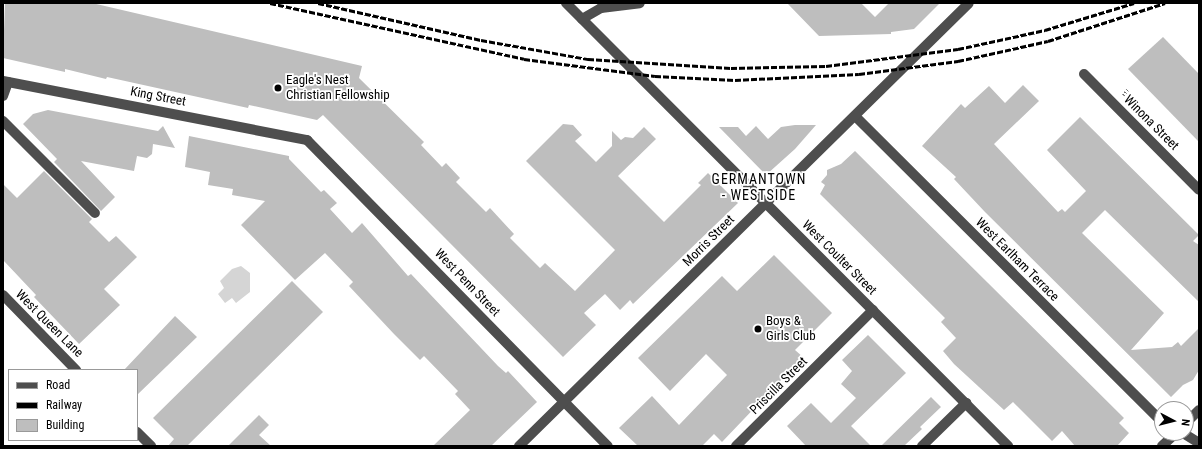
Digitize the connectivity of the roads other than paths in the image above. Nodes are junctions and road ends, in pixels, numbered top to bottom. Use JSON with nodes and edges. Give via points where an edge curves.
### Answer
{"nodes":[{"id":1,"x":566,"y":3,"type":"edge"},
{"id":2,"x":640,"y":3,"type":"edge"},
{"id":3,"x":969,"y":3,"type":"edge"},
{"id":4,"x":582,"y":19,"type":"junction"},
{"id":5,"x":1084,"y":74,"type":"dead end"},
{"id":6,"x":6,"y":82,"type":"edge"},
{"id":7,"x":3,"y":96,"type":"edge"},
{"id":8,"x":854,"y":116,"type":"junction"},
{"id":9,"x":3,"y":121,"type":"edge"},
{"id":10,"x":307,"y":140,"type":"joint"},
{"id":11,"x":1199,"y":190,"type":"edge"},
{"id":12,"x":766,"y":203,"type":"junction"},
{"id":13,"x":95,"y":214,"type":"dead end"},
{"id":14,"x":3,"y":295,"type":"edge"},
{"id":15,"x":873,"y":310,"type":"junction"},
{"id":16,"x":75,"y":369,"type":"edge"},
{"id":17,"x":564,"y":401,"type":"junction"},
{"id":18,"x":966,"y":403,"type":"junction"},
{"id":19,"x":1154,"y":414,"type":"edge"},
{"id":20,"x":138,"y":433,"type":"edge"},
{"id":21,"x":151,"y":446,"type":"edge"},
{"id":22,"x":519,"y":446,"type":"edge"},
{"id":23,"x":608,"y":446,"type":"edge"},
{"id":24,"x":736,"y":446,"type":"edge"},
{"id":25,"x":922,"y":446,"type":"edge"},
{"id":26,"x":1008,"y":446,"type":"edge"}],
"edges":[{"from":1,"to":4,"type":"street","name":"West Coulter Street"},
{"from":2,"to":4,"type":"street","via":[[601,8]]},
{"from":3,"to":8,"type":"street","name":"Morris Street"},
{"from":4,"to":12,"type":"street","name":"West Coulter Street"},
{"from":5,"to":11,"type":"street","name":"Winona Street"},
{"from":6,"to":7,"type":"street"},
{"from":6,"to":10,"type":"street","name":"King Street"},
{"from":8,"to":12,"type":"street","name":"Morris Street"},
{"from":8,"to":19,"type":"street","name":"West Earlham Terrace"},
{"from":9,"to":13,"type":"street"},
{"from":10,"to":17,"type":"street","name":"West Penn Street"},
{"from":12,"to":15,"type":"street","name":"West Coulter Street"},
{"from":12,"to":17,"type":"street","name":"Morris Street"},
{"from":14,"to":16,"type":"street","name":"West Queen Lane"},
{"from":15,"to":18,"type":"street","name":"West Coulter Street"},
{"from":15,"to":24,"type":"street","name":"Priscilla Street"},
{"from":17,"to":22,"type":"street","name":"Morris Street"},
{"from":17,"to":23,"type":"street","name":"West Penn Street"},
{"from":18,"to":25,"type":"street"},
{"from":18,"to":26,"type":"street","name":"West Coulter Street"},
{"from":20,"to":21,"type":"street"}]}
